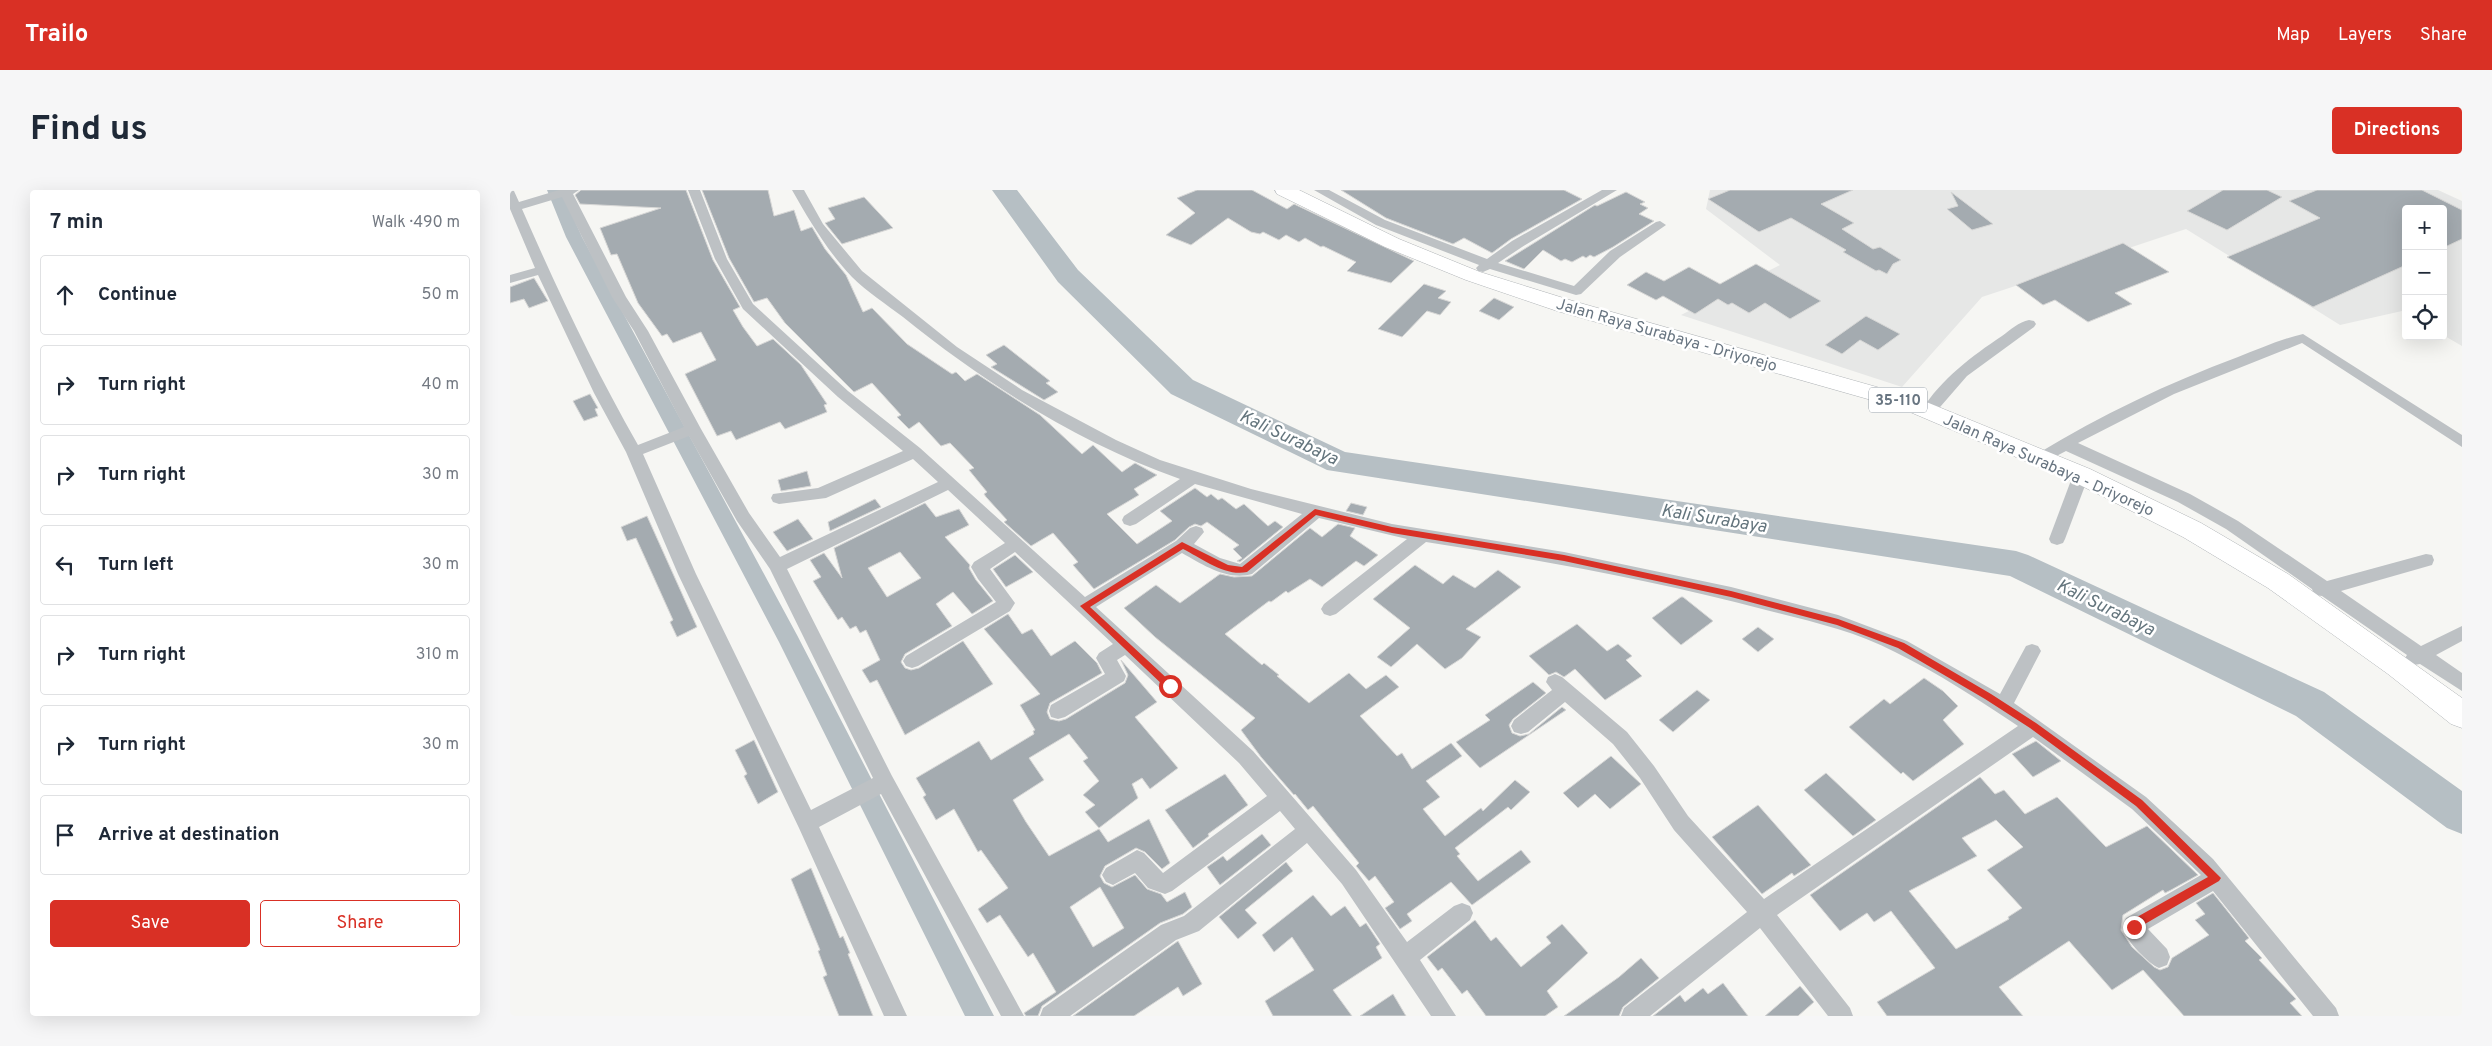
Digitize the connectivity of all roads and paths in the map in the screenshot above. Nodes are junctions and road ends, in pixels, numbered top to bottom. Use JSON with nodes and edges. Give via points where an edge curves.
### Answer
{"nodes":[{"id":1,"x":694,"y":190,"type":"edge"},
{"id":2,"x":798,"y":190,"type":"edge"},
{"id":3,"x":1611,"y":190,"type":"edge"},
{"id":4,"x":566,"y":191,"type":"edge"},
{"id":5,"x":1305,"y":192,"type":"edge"},
{"id":6,"x":515,"y":202,"type":"edge"},
{"id":7,"x":1660,"y":225,"type":"dead end"},
{"id":8,"x":542,"y":270,"type":"junction"},
{"id":9,"x":1480,"y":270,"type":"junction"},
{"id":10,"x":510,"y":279,"type":"edge"},
{"id":11,"x":1528,"y":286,"type":"junction"},
{"id":12,"x":2029,"y":324,"type":"dead end"},
{"id":13,"x":1929,"y":410,"type":"junction"},
{"id":14,"x":691,"y":430,"type":"junction"},
{"id":15,"x":2462,"y":442,"type":"edge"},
{"id":16,"x":2065,"y":444,"type":"junction"},
{"id":17,"x":637,"y":451,"type":"junction"},
{"id":18,"x":915,"y":452,"type":"junction"},
{"id":19,"x":2043,"y":458,"type":"junction"},
{"id":20,"x":2082,"y":475,"type":"junction"},
{"id":21,"x":1192,"y":478,"type":"junction"},
{"id":22,"x":949,"y":483,"type":"junction"},
{"id":23,"x":779,"y":498,"type":"dead end"},
{"id":24,"x":1315,"y":512,"type":"junction"},
{"id":25,"x":1130,"y":520,"type":"dead end"},
{"id":26,"x":1196,"y":532,"type":"dead end"},
{"id":27,"x":1423,"y":535,"type":"junction"},
{"id":28,"x":2057,"y":539,"type":"dead end"},
{"id":29,"x":1017,"y":543,"type":"junction"},
{"id":30,"x":1182,"y":545,"type":"junction"},
{"id":31,"x":2426,"y":560,"type":"dead end"},
{"id":32,"x":777,"y":566,"type":"junction"},
{"id":33,"x":2327,"y":588,"type":"junction"},
{"id":34,"x":2302,"y":597,"type":"junction"},
{"id":35,"x":1084,"y":606,"type":"junction"},
{"id":36,"x":1330,"y":609,"type":"dead end"},
{"id":37,"x":2462,"y":633,"type":"edge"},
{"id":38,"x":1126,"y":646,"type":"junction"},
{"id":39,"x":2032,"y":651,"type":"dead end"},
{"id":40,"x":2423,"y":654,"type":"junction"},
{"id":41,"x":912,"y":661,"type":"dead end"},
{"id":42,"x":2398,"y":666,"type":"junction"},
{"id":43,"x":2462,"y":683,"type":"edge"},
{"id":44,"x":2004,"y":706,"type":"junction"},
{"id":45,"x":1058,"y":711,"type":"dead end"},
{"id":46,"x":2462,"y":715,"type":"edge"},
{"id":47,"x":1520,"y":726,"type":"dead end"},
{"id":48,"x":2033,"y":726,"type":"junction"},
{"id":49,"x":882,"y":784,"type":"junction"},
{"id":50,"x":1281,"y":798,"type":"junction"},
{"id":51,"x":807,"y":823,"type":"junction"},
{"id":52,"x":1307,"y":831,"type":"junction"},
{"id":53,"x":1113,"y":875,"type":"dead end"},
{"id":54,"x":2216,"y":878,"type":"junction"},
{"id":55,"x":1462,"y":913,"type":"dead end"},
{"id":56,"x":1762,"y":913,"type":"junction"},
{"id":57,"x":2158,"y":957,"type":"dead end"},
{"id":58,"x":1405,"y":958,"type":"junction"},
{"id":59,"x":896,"y":1016,"type":"edge"},
{"id":60,"x":1012,"y":1016,"type":"edge"},
{"id":61,"x":1051,"y":1016,"type":"edge"},
{"id":62,"x":1445,"y":1016,"type":"edge"},
{"id":63,"x":1632,"y":1016,"type":"edge"},
{"id":64,"x":1842,"y":1016,"type":"edge"},
{"id":65,"x":2328,"y":1016,"type":"edge"}],
"edges":[{"from":1,"to":18,"type":"street","via":[[721,258],[748,306],[843,394]]},
{"from":2,"to":21,"type":"street","via":[[818,225],[857,274],[952,350],[1017,393],[1110,444]]},
{"from":3,"to":9,"type":"street","via":[[1517,244]]},
{"from":4,"to":6,"type":"street"},
{"from":4,"to":14,"type":"street"},
{"from":5,"to":9,"type":"main road","name":"Jalan Raya Surabaya - Driyorejo","number":"35-110","via":[[1392,242]]},
{"from":6,"to":8,"type":"street"},
{"from":7,"to":11,"type":"street","name":"Jalan Raya Surabaya - Driyorejo","via":[[1615,254],[1576,290]]},
{"from":8,"to":10,"type":"street"},
{"from":8,"to":17,"type":"street","via":[[601,393]]},
{"from":9,"to":11,"type":"main road","name":"Jalan Raya Surabaya - Driyorejo","number":"35-110"},
{"from":11,"to":13,"type":"main road","name":"Jalan Raya Surabaya - Driyorejo","number":"35-110"},
{"from":12,"to":13,"type":"street","via":[[1990,350],[1956,379],[1941,392]]},
{"from":13,"to":19,"type":"main road","name":"Jalan Raya Surabaya - Driyorejo","number":"35-110"},
{"from":14,"to":17,"type":"street"},
{"from":14,"to":32,"type":"street"},
{"from":15,"to":16,"type":"street","via":[[2303,338],[2144,400]]},
{"from":16,"to":19,"type":"street"},
{"from":16,"to":33,"type":"street","name":"Jalan Raya Surabaya - Driyorejo","via":[[2192,502],[2232,524]]},
{"from":17,"to":51,"type":"street","via":[[687,574]]},
{"from":18,"to":22,"type":"street"},
{"from":18,"to":23,"type":"street","via":[[820,494]]},
{"from":19,"to":20,"type":"main road","name":"Jalan Raya Surabaya - Driyorejo","number":"35-110"},
{"from":20,"to":28,"type":"street"},
{"from":20,"to":34,"type":"main road","name":"Jalan Raya Surabaya - Driyorejo","number":"35-110","via":[[2192,530]]},
{"from":21,"to":24,"type":"street"},
{"from":21,"to":25,"type":"street"},
{"from":22,"to":29,"type":"street"},
{"from":22,"to":32,"type":"street"},
{"from":24,"to":27,"type":"street"},
{"from":24,"to":30,"type":"street","via":[[1240,571]]},
{"from":26,"to":30,"type":"street"},
{"from":27,"to":36,"type":"street"},
{"from":27,"to":44,"type":"street","via":[[1564,558],[1731,594],[1838,622],[1901,646]]},
{"from":29,"to":35,"type":"street"},
{"from":29,"to":41,"type":"street","via":[[980,567],[997,587],[1006,603],[1004,606]]},
{"from":30,"to":35,"type":"street"},
{"from":31,"to":33,"type":"street"},
{"from":32,"to":49,"type":"street"},
{"from":33,"to":34,"type":"street"},
{"from":33,"to":40,"type":"street","name":"Jalan Raya Surabaya - Driyorejo"},
{"from":34,"to":42,"type":"main road","name":"Jalan Raya Surabaya - Driyorejo","number":"35-110"},
{"from":35,"to":38,"type":"street"},
{"from":37,"to":40,"type":"street"},
{"from":38,"to":45,"type":"street","via":[[1105,658],[1117,676]]},
{"from":38,"to":50,"type":"street","via":[[1246,757]]},
{"from":39,"to":44,"type":"street"},
{"from":40,"to":42,"type":"street"},
{"from":40,"to":43,"type":"street","name":"Jalan Raya Surabaya - Driyorejo"},
{"from":42,"to":46,"type":"main road","name":"Jalan Raya Surabaya - Driyorejo","number":"35-110"},
{"from":44,"to":48,"type":"street"},
{"from":47,"to":56,"type":"street","via":[[1560,686],[1620,738],[1680,823]]},
{"from":48,"to":54,"type":"street","via":[[2139,803]]},
{"from":48,"to":56,"type":"street"},
{"from":49,"to":51,"type":"street"},
{"from":49,"to":60,"type":"street"},
{"from":50,"to":52,"type":"street"},
{"from":50,"to":53,"type":"street","via":[[1165,884],[1154,881],[1137,860]]},
{"from":51,"to":59,"type":"street"},
{"from":52,"to":58,"type":"street","via":[[1349,877]]},
{"from":52,"to":61,"type":"street","via":[[1191,924],[1169,932]]},
{"from":54,"to":57,"type":"street","via":[[2134,925]]},
{"from":54,"to":65,"type":"street"},
{"from":55,"to":58,"type":"street"},
{"from":56,"to":63,"type":"street"},
{"from":56,"to":64,"type":"street"},
{"from":58,"to":62,"type":"street"}]}
